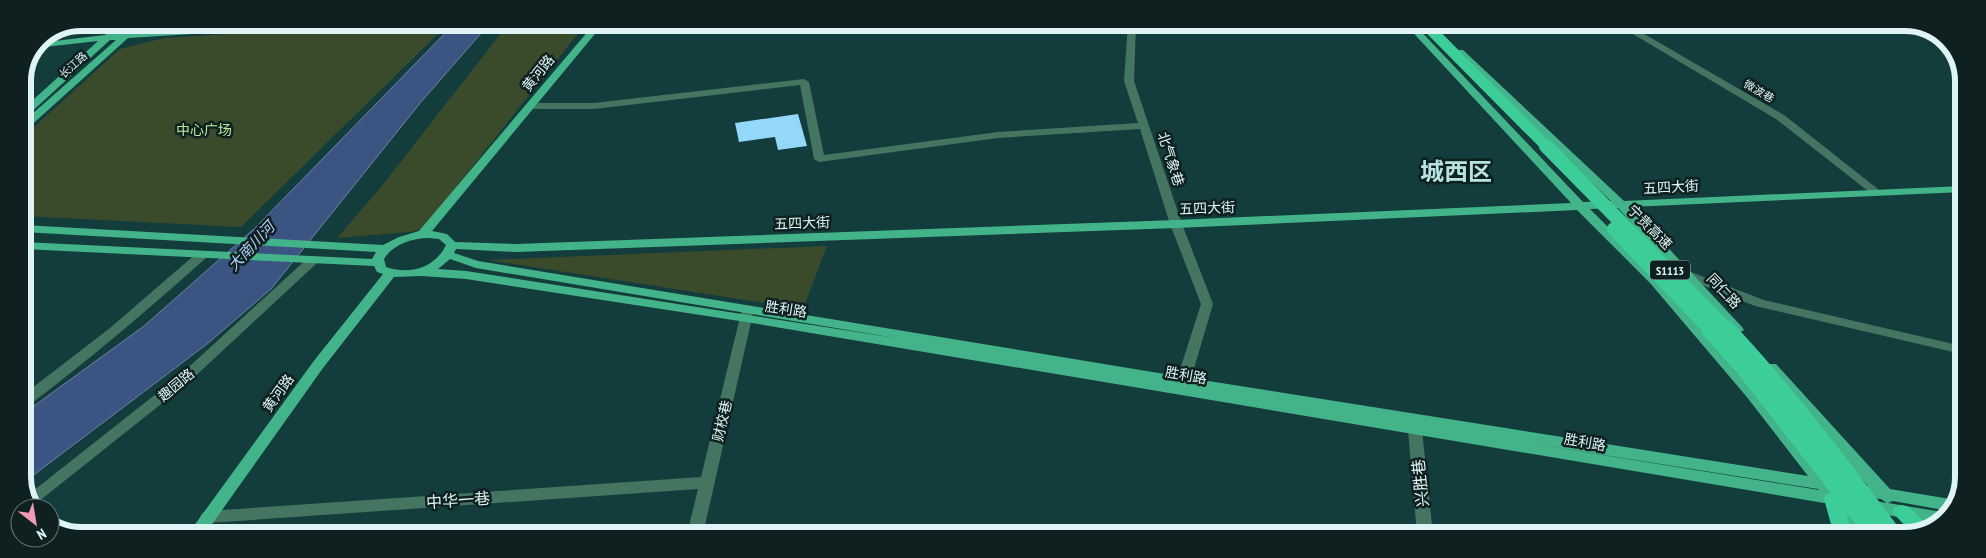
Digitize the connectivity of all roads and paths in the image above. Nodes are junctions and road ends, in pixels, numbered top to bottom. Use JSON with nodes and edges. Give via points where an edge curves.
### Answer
{"nodes":[{"id":1,"x":115,"y":31,"type":"edge"},
{"id":2,"x":146,"y":31,"type":"edge"},
{"id":3,"x":170,"y":31,"type":"edge"},
{"id":4,"x":593,"y":31,"type":"edge"},
{"id":5,"x":1132,"y":31,"type":"edge"},
{"id":6,"x":1416,"y":31,"type":"edge"},
{"id":7,"x":1421,"y":31,"type":"edge"},
{"id":8,"x":1432,"y":31,"type":"edge"},
{"id":9,"x":1437,"y":31,"type":"edge"},
{"id":10,"x":1632,"y":31,"type":"edge"},
{"id":11,"x":128,"y":33,"type":"junction"},
{"id":12,"x":111,"y":35,"type":"junction"},
{"id":13,"x":52,"y":41,"type":"edge"},
{"id":14,"x":48,"y":44,"type":"edge"},
{"id":15,"x":31,"y":106,"type":"edge"},
{"id":16,"x":532,"y":106,"type":"junction"},
{"id":17,"x":31,"y":119,"type":"edge"},
{"id":18,"x":1144,"y":126,"type":"junction"},
{"id":19,"x":1955,"y":189,"type":"edge"},
{"id":20,"x":1877,"y":193,"type":"junction"},
{"id":21,"x":1621,"y":204,"type":"junction"},
{"id":22,"x":1581,"y":207,"type":"junction"},
{"id":23,"x":1176,"y":224,"type":"junction"},
{"id":24,"x":31,"y":229,"type":"edge"},
{"id":25,"x":423,"y":234,"type":"junction"},
{"id":26,"x":31,"y":245,"type":"edge"},
{"id":27,"x":386,"y":248,"type":"junction"},
{"id":28,"x":450,"y":250,"type":"junction"},
{"id":29,"x":208,"y":255,"type":"junction"},
{"id":30,"x":309,"y":260,"type":"junction"},
{"id":31,"x":379,"y":262,"type":"junction"},
{"id":32,"x":421,"y":272,"type":"junction"},
{"id":33,"x":1683,"y":272,"type":"junction"},
{"id":34,"x":390,"y":274,"type":"junction"},
{"id":35,"x":747,"y":313,"type":"junction"},
{"id":36,"x":1955,"y":348,"type":"edge"},
{"id":37,"x":1183,"y":382,"type":"junction"},
{"id":38,"x":31,"y":396,"type":"edge"},
{"id":39,"x":1415,"y":430,"type":"junction"},
{"id":40,"x":707,"y":482,"type":"junction"},
{"id":41,"x":1822,"y":483,"type":"junction"},
{"id":42,"x":1886,"y":495,"type":"junction"},
{"id":43,"x":36,"y":497,"type":"edge"},
{"id":44,"x":1833,"y":499,"type":"junction"},
{"id":45,"x":1947,"y":504,"type":"edge"},
{"id":46,"x":1902,"y":512,"type":"junction"},
{"id":47,"x":208,"y":517,"type":"junction"},
{"id":48,"x":1935,"y":517,"type":"edge"},
{"id":49,"x":1916,"y":525,"type":"edge"},
{"id":50,"x":1912,"y":526,"type":"edge"},
{"id":51,"x":201,"y":527,"type":"edge"},
{"id":52,"x":697,"y":527,"type":"edge"},
{"id":53,"x":1424,"y":527,"type":"edge"},
{"id":54,"x":1842,"y":527,"type":"edge"},
{"id":55,"x":1853,"y":527,"type":"edge"},
{"id":56,"x":1868,"y":527,"type":"edge"},
{"id":57,"x":1886,"y":527,"type":"edge"}],
"edges":[{"from":1,"to":12,"type":"main road","name":"长江路"},
{"from":2,"to":11,"type":"main road"},
{"from":3,"to":11,"type":"main road"},
{"from":4,"to":16,"type":"main road","name":"黄河路"},
{"from":5,"to":18,"type":"street","name":"北气象巷","via":[[1129,81]]},
{"from":6,"to":22,"type":"main road"},
{"from":7,"to":56,"type":"highway","name":"宁贵高速","number":"S1113","bridge":true,"via":[[1720,340]]},
{"from":8,"to":57,"type":"highway","name":"宁贵高速","number":"S1113","bridge":true,"via":[[1698,298],[1761,366]]},
{"from":9,"to":21,"type":"main road","name":"同仁路"},
{"from":10,"to":20,"type":"street","name":"微波巷","via":[[1780,117]]},
{"from":11,"to":12,"type":"main road"},
{"from":11,"to":17,"type":"main road","name":"长江路"},
{"from":12,"to":13,"type":"main road"},
{"from":12,"to":14,"type":"main road"},
{"from":12,"to":15,"type":"main road","name":"长江路"},
{"from":16,"to":18,"type":"street","via":[[594,106],[804,82],[819,159],[998,135]]},
{"from":16,"to":25,"type":"main road","name":"黄河路"},
{"from":18,"to":23,"type":"street","name":"北气象巷"},
{"from":19,"to":20,"type":"main road","name":"五四大街"},
{"from":20,"to":21,"type":"main road","name":"五四大街"},
{"from":21,"to":22,"type":"main road","name":"五四大街"},
{"from":21,"to":33,"type":"main road","name":"同仁路"},
{"from":22,"to":23,"type":"main road","name":"五四大街"},
{"from":22,"to":41,"type":"main road","via":[[1654,280],[1751,393]]},
{"from":23,"to":28,"type":"main road","name":"五四大街"},
{"from":23,"to":37,"type":"street","name":"北气象巷","via":[[1207,304]]},
{"from":24,"to":27,"type":"main road"},
{"from":25,"to":27,"type":"main road","via":[[405,238]]},
{"from":25,"to":28,"type":"main road","name":"胜利路","via":[[447,238]]},
{"from":26,"to":29,"type":"main road"},
{"from":27,"to":31,"type":"main road"},
{"from":28,"to":32,"type":"main road","via":[[438,264]]},
{"from":28,"to":35,"type":"main road","name":"胜利路","via":[[476,264]]},
{"from":29,"to":30,"type":"main road"},
{"from":29,"to":38,"type":"street","via":[[83,358]]},
{"from":30,"to":31,"type":"main road"},
{"from":30,"to":43,"type":"street","name":"趣园路","via":[[185,378]]},
{"from":31,"to":34,"type":"main road","via":[[381,269]]},
{"from":32,"to":34,"type":"main road","name":"胜利路"},
{"from":32,"to":35,"type":"main road","name":"胜利路","via":[[466,275]]},
{"from":33,"to":36,"type":"street","via":[[1760,303]]},
{"from":33,"to":42,"type":"main road","name":"同仁路"},
{"from":34,"to":47,"type":"main road","name":"黄河路","via":[[318,365]]},
{"from":35,"to":37,"type":"main road","name":"胜利路"},
{"from":35,"to":39,"type":"main road","name":"胜利路"},
{"from":35,"to":40,"type":"street","name":"财校巷"},
{"from":37,"to":41,"type":"main road","name":"胜利路"},
{"from":39,"to":44,"type":"main road","name":"胜利路"},
{"from":39,"to":53,"type":"street","name":"兴胜巷"},
{"from":40,"to":47,"type":"street","name":"中华一巷"},
{"from":40,"to":52,"type":"street","name":"财校巷"},
{"from":41,"to":42,"type":"main road","name":"胜利路"},
{"from":41,"to":44,"type":"main road"},
{"from":42,"to":45,"type":"main road","name":"胜利路"},
{"from":42,"to":46,"type":"main road","name":"同仁路"},
{"from":44,"to":46,"type":"main road","name":"胜利路"},
{"from":44,"to":54,"type":"highway"},
{"from":44,"to":55,"type":"main road"},
{"from":46,"to":48,"type":"main road","name":"胜利路"},
{"from":46,"to":49,"type":"highway"},
{"from":46,"to":50,"type":"main road","name":"同仁路"},
{"from":47,"to":51,"type":"main road","name":"黄河路"}]}
